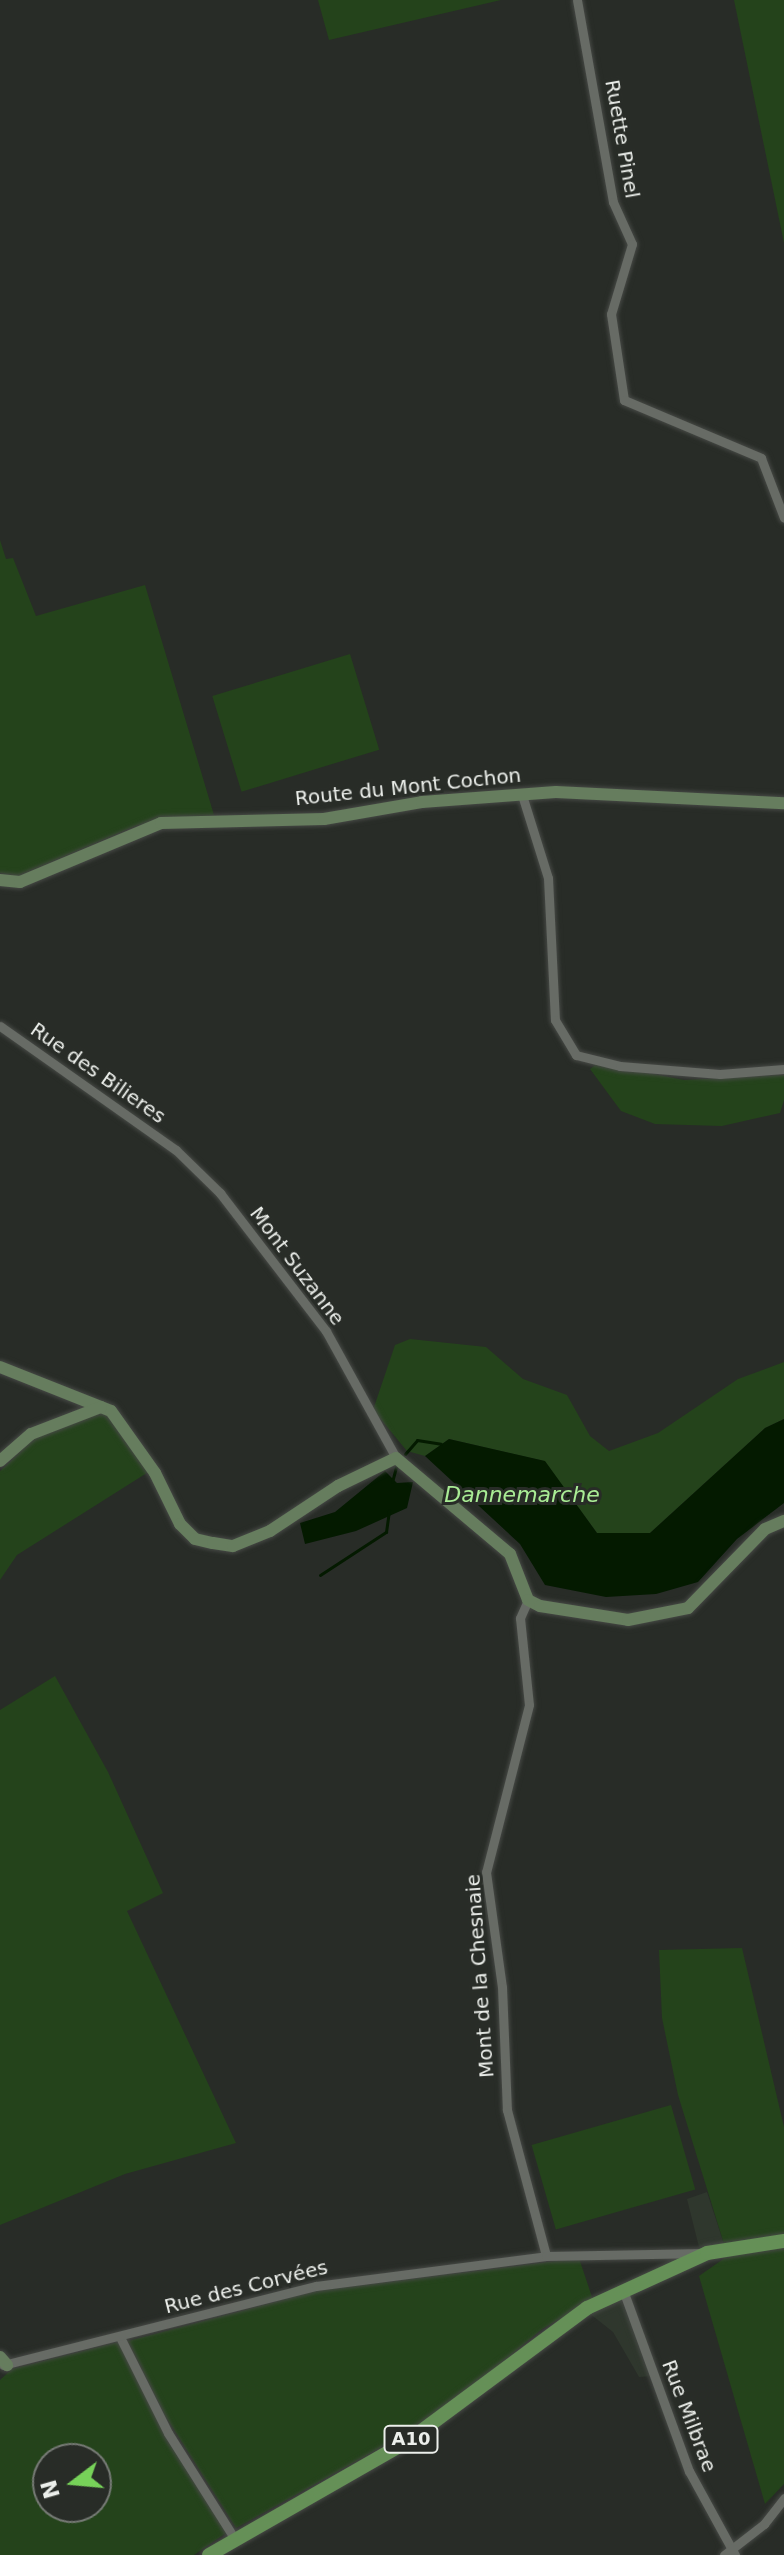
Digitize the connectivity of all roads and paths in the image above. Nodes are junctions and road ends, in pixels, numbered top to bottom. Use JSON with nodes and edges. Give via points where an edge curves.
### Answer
{"nodes":[{"id":1,"x":577,"y":0,"type":"edge"},
{"id":2,"x":784,"y":518,"type":"edge"},
{"id":3,"x":522,"y":795,"type":"junction"},
{"id":4,"x":784,"y":803,"type":"edge"},
{"id":5,"x":0,"y":880,"type":"edge"},
{"id":6,"x":0,"y":1026,"type":"edge"},
{"id":7,"x":784,"y":1069,"type":"edge"},
{"id":8,"x":176,"y":1150,"type":"joint"},
{"id":9,"x":0,"y":1367,"type":"edge"},
{"id":10,"x":101,"y":1407,"type":"junction"},
{"id":11,"x":396,"y":1458,"type":"junction"},
{"id":12,"x":0,"y":1461,"type":"edge"},
{"id":13,"x":784,"y":1521,"type":"edge"},
{"id":14,"x":528,"y":1600,"type":"junction"},
{"id":15,"x":784,"y":2241,"type":"edge"},
{"id":16,"x":660,"y":2251,"type":"junction"},
{"id":17,"x":707,"y":2253,"type":"junction"},
{"id":18,"x":546,"y":2256,"type":"junction"},
{"id":19,"x":665,"y":2269,"type":"junction"},
{"id":20,"x":623,"y":2290,"type":"junction"},
{"id":21,"x":120,"y":2337,"type":"junction"},
{"id":22,"x":2,"y":2362,"type":"edge"},
{"id":23,"x":784,"y":2498,"type":"edge"},
{"id":24,"x":234,"y":2538,"type":"junction"},
{"id":25,"x":730,"y":2553,"type":"edge"},
{"id":26,"x":209,"y":2555,"type":"edge"}],
"edges":[{"from":1,"to":2,"type":"street","name":"Ruette Pinel","via":[[613,202],[632,244],[611,314],[624,400],[761,458]]},
{"from":3,"to":4,"type":"street","name":"Route du Mont Cochon","via":[[674,795]]},
{"from":3,"to":5,"type":"street","name":"Route du Mont Cochon","via":[[422,802],[324,819],[161,823],[20,882]]},
{"from":3,"to":7,"type":"street","via":[[548,878],[555,1020],[576,1055],[620,1066],[720,1074]]},
{"from":6,"to":8,"type":"street","name":"Rue des Bilieres"},
{"from":8,"to":11,"type":"street","name":"Mont Suzanne","via":[[220,1193],[326,1331]]},
{"from":9,"to":10,"type":"street"},
{"from":10,"to":11,"type":"street","via":[[131,1433],[180,1524],[195,1539],[213,1543],[233,1546],[270,1531],[338,1486]]},
{"from":10,"to":12,"type":"street","via":[[31,1434]]},
{"from":11,"to":14,"type":"street","via":[[510,1554]]},
{"from":13,"to":14,"type":"street","via":[[765,1529],[688,1608],[628,1620]]},
{"from":14,"to":18,"type":"street","name":"Mont de la Chesnaie","via":[[520,1618],[529,1705],[486,1872],[502,1987],[507,2110]]},
{"from":15,"to":17,"type":"main road","number":"A10"},
{"from":16,"to":17,"type":"street","name":"Rue des Corvées"},
{"from":16,"to":18,"type":"street","name":"Rue des Corvées"},
{"from":16,"to":19,"type":"street"},
{"from":17,"to":19,"type":"main road","number":"A10"},
{"from":18,"to":21,"type":"street","name":"Rue des Corvées","via":[[316,2286]]},
{"from":19,"to":20,"type":"main road","number":"A10"},
{"from":20,"to":24,"type":"main road","number":"A10","via":[[545,2336],[408,2441]]},
{"from":20,"to":25,"type":"street","name":"Rue Milbrae","via":[[689,2471]]},
{"from":21,"to":22,"type":"street","name":"Rue des Corvées"},
{"from":21,"to":24,"type":"street","via":[[168,2433]]},
{"from":23,"to":25,"type":"street"},
{"from":24,"to":26,"type":"main road","number":"A10"}]}
